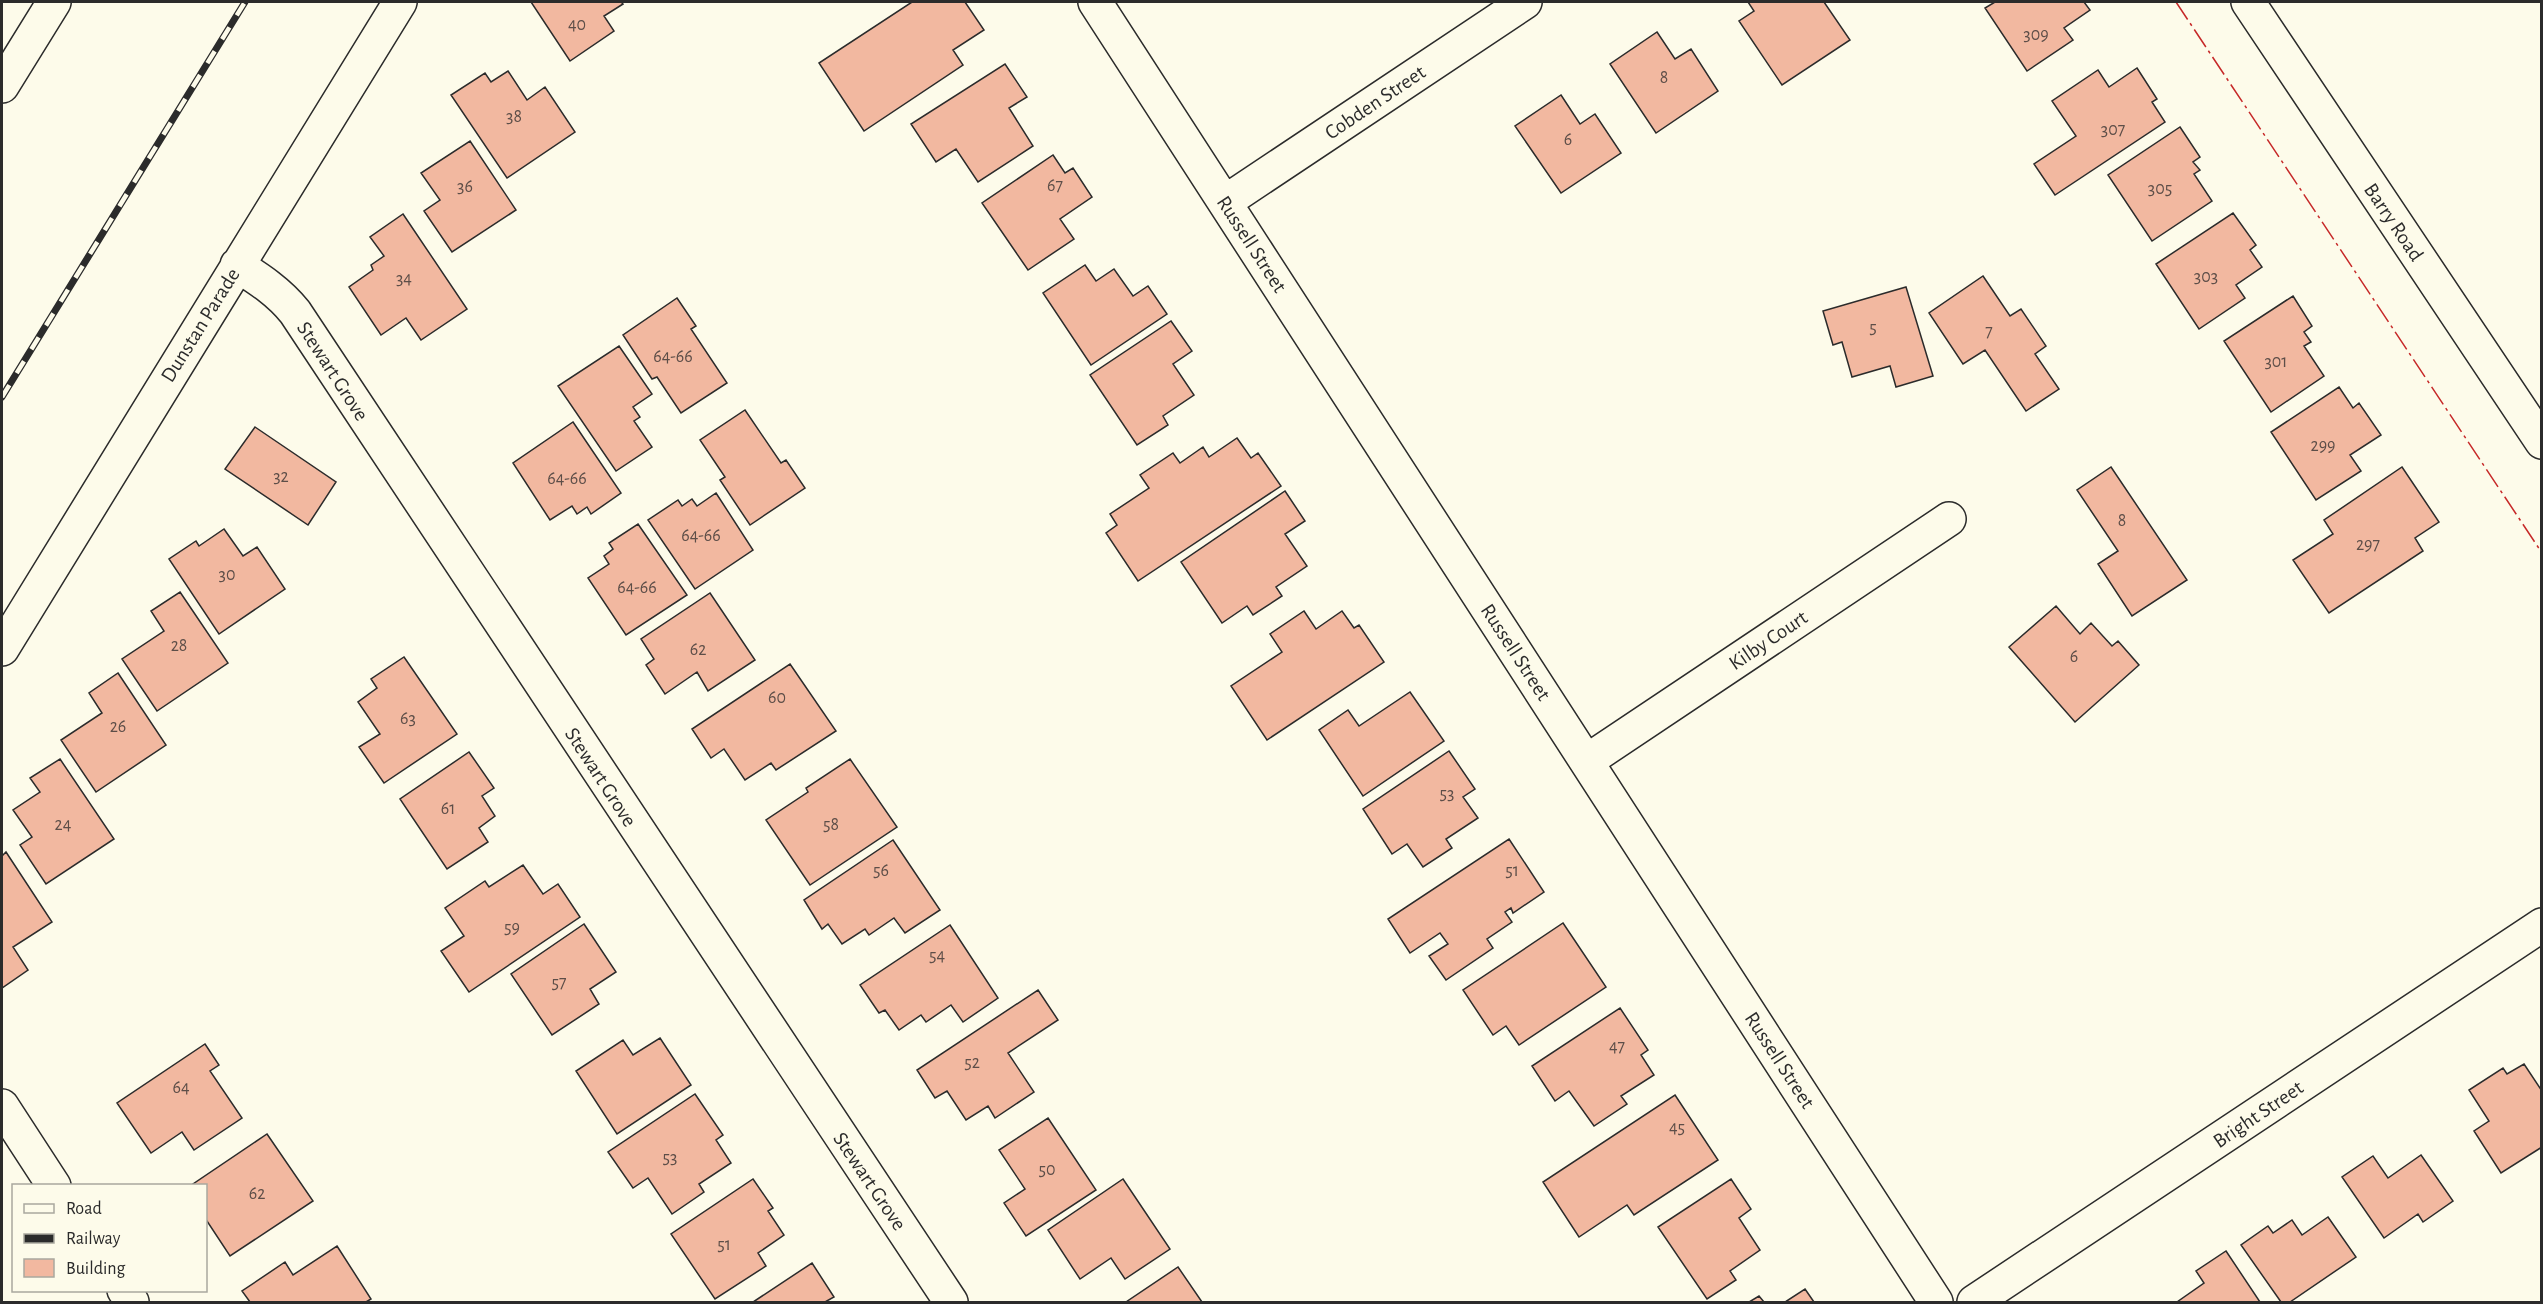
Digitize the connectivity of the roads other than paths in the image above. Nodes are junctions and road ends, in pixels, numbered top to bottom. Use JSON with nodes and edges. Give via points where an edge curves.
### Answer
{"nodes":[{"id":1,"x":54,"y":2,"type":"edge"},
{"id":2,"x":400,"y":2,"type":"edge"},
{"id":3,"x":1095,"y":2,"type":"edge"},
{"id":4,"x":1525,"y":2,"type":"edge"},
{"id":5,"x":2247,"y":2,"type":"edge"},
{"id":6,"x":2,"y":86,"type":"edge"},
{"id":7,"x":1225,"y":202,"type":"junction"},
{"id":8,"x":237,"y":265,"type":"junction"},
{"id":9,"x":2541,"y":442,"type":"edge"},
{"id":10,"x":1949,"y":519,"type":"dead end"},
{"id":11,"x":2,"y":649,"type":"edge"},
{"id":12,"x":1587,"y":761,"type":"junction"},
{"id":13,"x":2541,"y":925,"type":"edge"},
{"id":14,"x":2,"y":1106,"type":"edge"},
{"id":15,"x":53,"y":1184,"type":"edge"},
{"id":16,"x":951,"y":1302,"type":"edge"},
{"id":17,"x":1936,"y":1302,"type":"edge"},
{"id":18,"x":1974,"y":1302,"type":"edge"}],
"edges":[{"from":1,"to":6,"type":"street"},
{"from":2,"to":8,"type":"street","name":"Dunstan Parade"},
{"from":3,"to":7,"type":"street","name":"Russell Street"},
{"from":4,"to":7,"type":"street","name":"Cobden Street"},
{"from":5,"to":9,"type":"street","name":"Barry Road"},
{"from":7,"to":12,"type":"street","name":"Russell Street"},
{"from":8,"to":11,"type":"street","name":"Dunstan Parade"},
{"from":8,"to":16,"type":"street","name":"Stewart Grove","via":[[265,283],[295,312]]},
{"from":10,"to":12,"type":"street","name":"Kilby Court"},
{"from":12,"to":17,"type":"street","name":"Russell Street"},
{"from":13,"to":18,"type":"street","name":"Bright Street"},
{"from":14,"to":15,"type":"street"}]}
